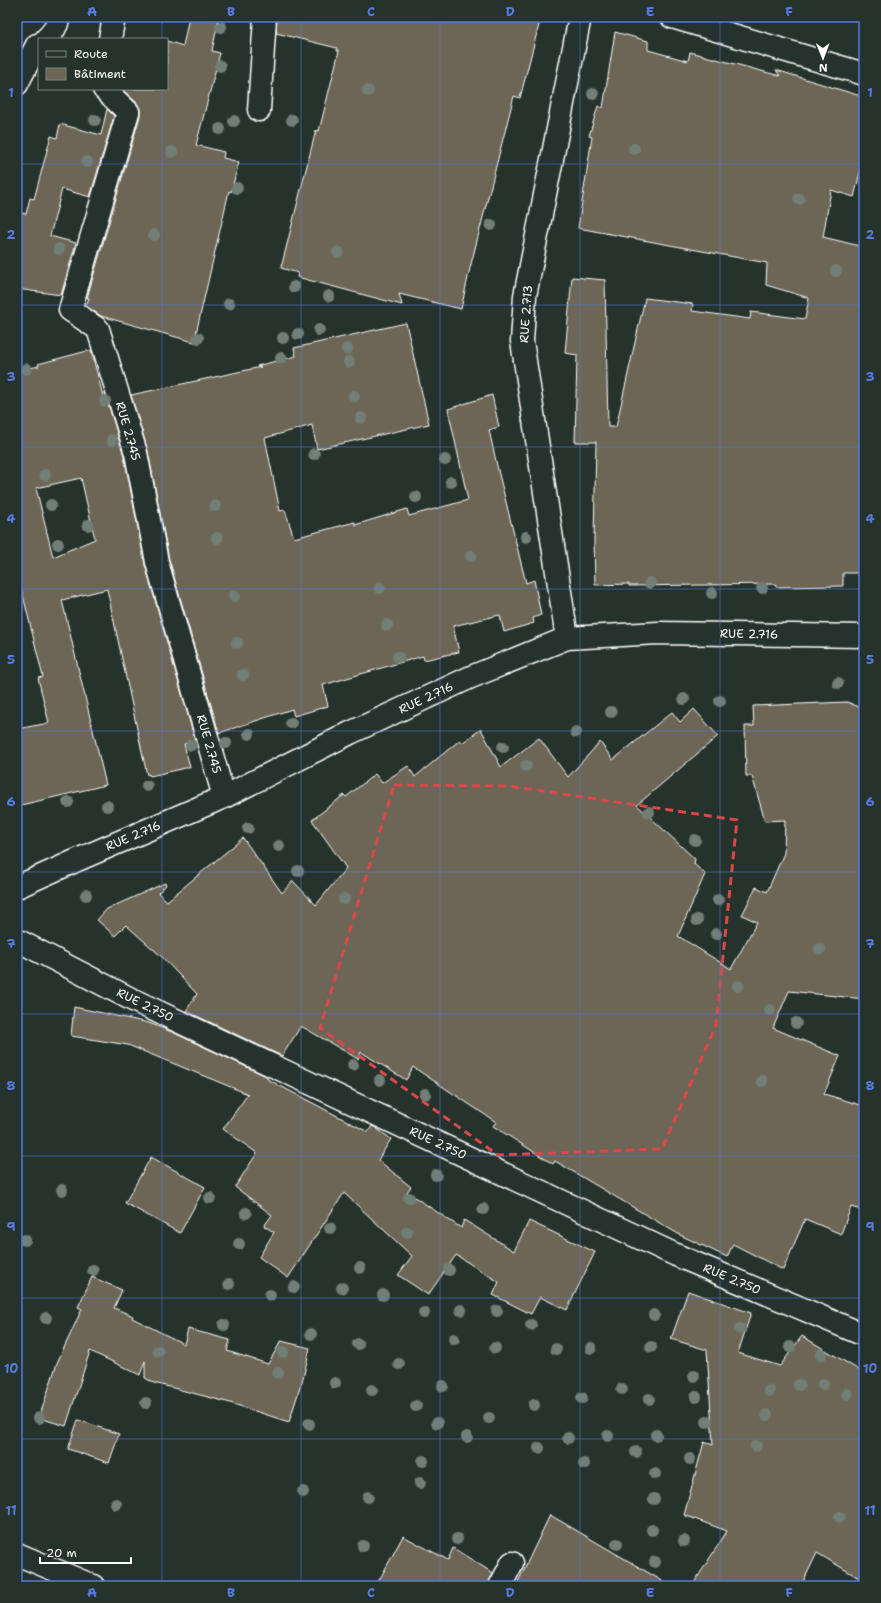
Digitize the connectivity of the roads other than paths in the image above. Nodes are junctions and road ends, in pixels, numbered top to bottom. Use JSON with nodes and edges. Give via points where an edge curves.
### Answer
{"nodes":[{"id":1,"x":114,"y":17,"type":"edge"},
{"id":2,"x":265,"y":17,"type":"edge"},
{"id":3,"x":580,"y":17,"type":"edge"},
{"id":4,"x":672,"y":17,"type":"edge"},
{"id":5,"x":51,"y":31,"type":"edge"},
{"id":6,"x":42,"y":38,"type":"edge"},
{"id":7,"x":110,"y":38,"type":"edge"},
{"id":8,"x":38,"y":41,"type":"edge"},
{"id":9,"x":17,"y":51,"type":"edge"},
{"id":10,"x":38,"y":51,"type":"edge"},
{"id":11,"x":864,"y":74,"type":"edge"},
{"id":12,"x":17,"y":84,"type":"edge"},
{"id":13,"x":105,"y":90,"type":"edge"},
{"id":14,"x":259,"y":110,"type":"dead end"},
{"id":15,"x":864,"y":636,"type":"edge"},
{"id":16,"x":567,"y":638,"type":"junction"},
{"id":17,"x":224,"y":797,"type":"junction"},
{"id":18,"x":17,"y":887,"type":"edge"},
{"id":19,"x":17,"y":940,"type":"edge"},
{"id":20,"x":864,"y":1335,"type":"edge"},
{"id":21,"x":17,"y":1554,"type":"edge"},
{"id":22,"x":512,"y":1563,"type":"dead end"},
{"id":23,"x":93,"y":1586,"type":"edge"},
{"id":24,"x":500,"y":1586,"type":"edge"}],
"edges":[{"from":1,"to":7,"type":"street"},
{"from":2,"to":14,"type":"street"},
{"from":3,"to":16,"type":"street","name":"RUE 2.713","via":[[525,296],[522,342]]},
{"from":4,"to":11,"type":"street"},
{"from":5,"to":6,"type":"street"},
{"from":8,"to":9,"type":"street","via":[[26,50]]},
{"from":10,"to":12,"type":"street"},
{"from":13,"to":17,"type":"street","name":"RUE 2.745","via":[[128,112],[70,310],[98,329],[136,454],[157,562]]},
{"from":15,"to":16,"type":"street","name":"RUE 2.716","via":[[658,633]]},
{"from":16,"to":17,"type":"street","name":"RUE 2.716","via":[[471,677]]},
{"from":17,"to":18,"type":"street","name":"RUE 2.716"},
{"from":19,"to":20,"type":"street","name":"RUE 2.750","via":[[133,1000],[676,1255]]},
{"from":21,"to":23,"type":"street"},
{"from":22,"to":24,"type":"street"}]}
